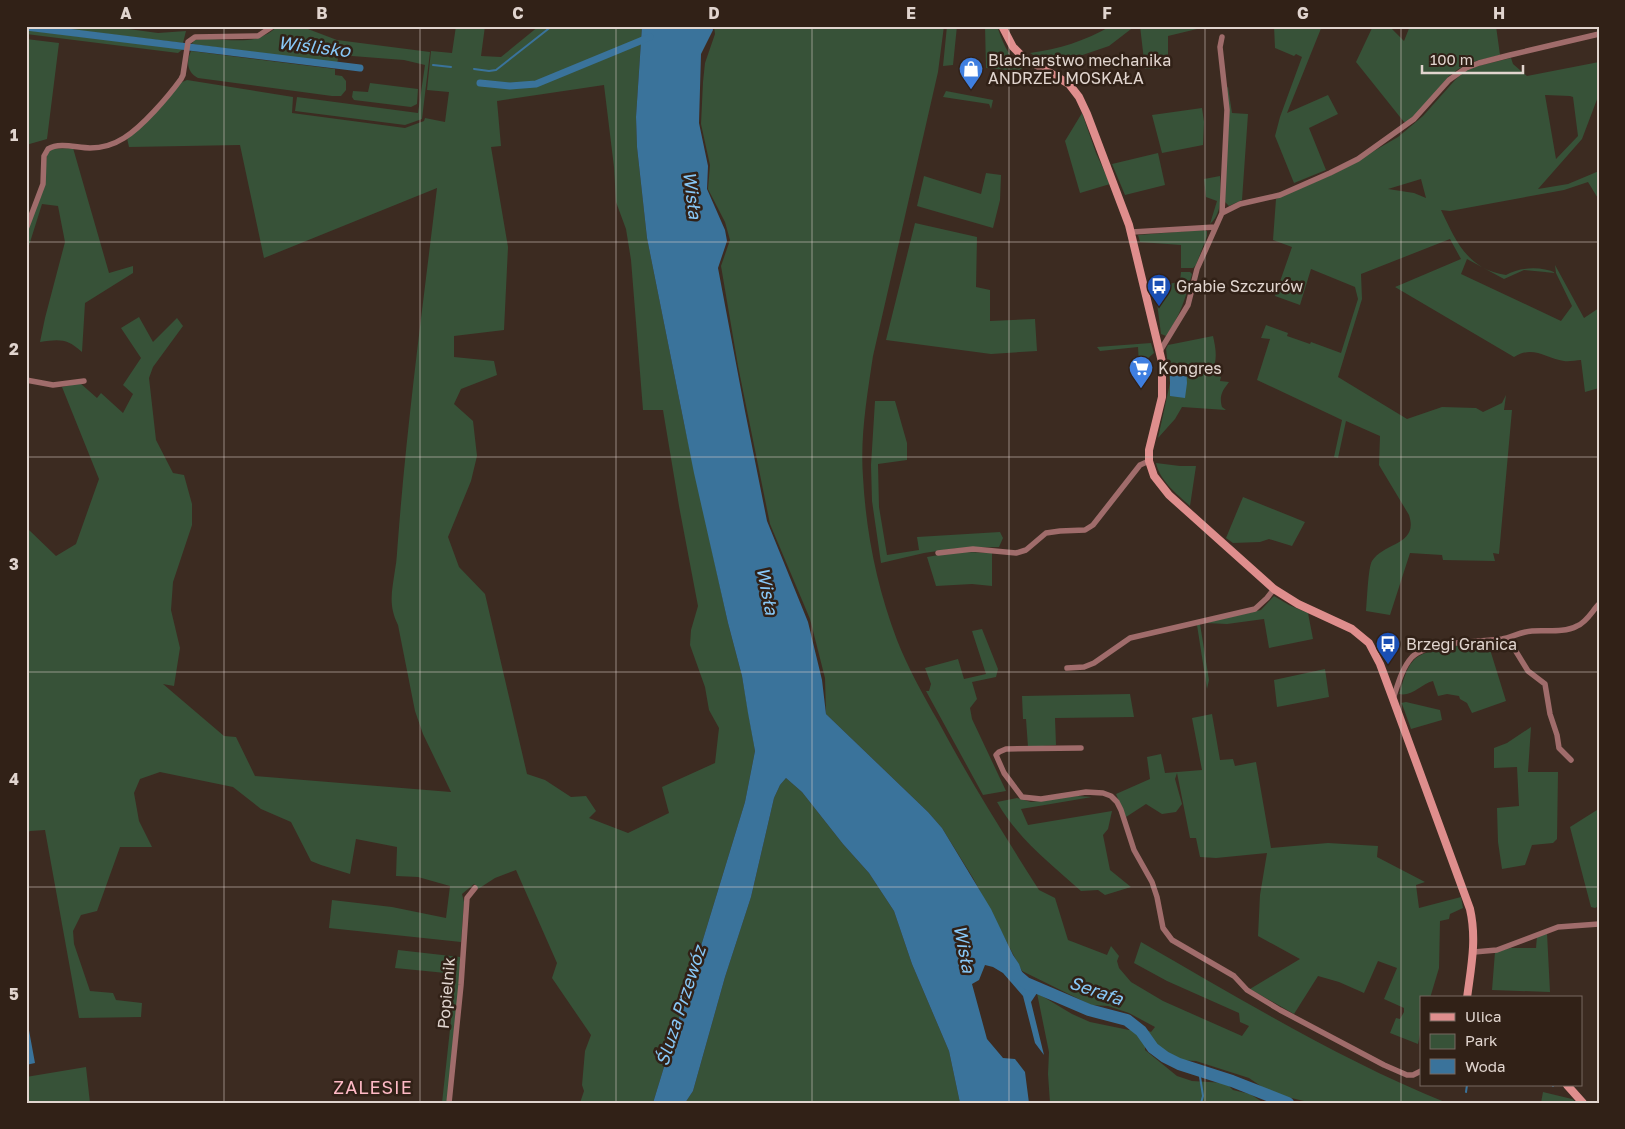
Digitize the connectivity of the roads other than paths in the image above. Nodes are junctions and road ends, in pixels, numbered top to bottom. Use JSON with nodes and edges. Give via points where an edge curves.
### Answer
{"nodes":[{"id":1,"x":273,"y":26,"type":"edge"},
{"id":2,"x":1002,"y":26,"type":"edge"},
{"id":3,"x":1599,"y":34,"type":"edge"},
{"id":4,"x":1222,"y":38,"type":"dead end"},
{"id":5,"x":1222,"y":213,"type":"junction"},
{"id":6,"x":1215,"y":227,"type":"junction"},
{"id":7,"x":26,"y":229,"type":"edge"},
{"id":8,"x":1132,"y":232,"type":"junction"},
{"id":9,"x":1160,"y":351,"type":"junction"},
{"id":10,"x":26,"y":380,"type":"edge"},
{"id":11,"x":84,"y":381,"type":"dead end"},
{"id":12,"x":1149,"y":461,"type":"junction"},
{"id":13,"x":938,"y":553,"type":"dead end"},
{"id":14,"x":1274,"y":589,"type":"junction"},
{"id":15,"x":1599,"y":604,"type":"edge"},
{"id":16,"x":1503,"y":639,"type":"junction"},
{"id":17,"x":1067,"y":668,"type":"dead end"},
{"id":18,"x":1393,"y":699,"type":"junction"},
{"id":19,"x":1081,"y":748,"type":"dead end"},
{"id":20,"x":1571,"y":760,"type":"dead end"},
{"id":21,"x":475,"y":888,"type":"dead end"},
{"id":22,"x":1599,"y":924,"type":"edge"},
{"id":23,"x":1474,"y":952,"type":"junction"},
{"id":24,"x":1467,"y":996,"type":"edge"},
{"id":25,"x":1420,"y":1072,"type":"edge"},
{"id":26,"x":1568,"y":1086,"type":"edge"},
{"id":27,"x":449,"y":1103,"type":"edge"},
{"id":28,"x":1582,"y":1103,"type":"edge"}],
"edges":[{"from":1,"to":7,"type":"street","via":[[258,36],[195,37],[188,42],[179,82],[123,139],[107,146],[48,148],[44,156],[41,190]]},
{"from":2,"to":8,"type":"street","via":[[1022,57],[1069,84],[1079,97]]},
{"from":3,"to":5,"type":"street","via":[[1466,68],[1449,80],[1414,119],[1358,159],[1280,195],[1240,204]]},
{"from":4,"to":5,"type":"street","via":[[1220,47],[1227,110]]},
{"from":5,"to":6,"type":"street"},
{"from":6,"to":8,"type":"street"},
{"from":6,"to":9,"type":"street","via":[[1197,269],[1188,305]]},
{"from":8,"to":9,"type":"street"},
{"from":9,"to":12,"type":"street","via":[[1163,387],[1150,441]]},
{"from":10,"to":11,"type":"street","via":[[53,385]]},
{"from":12,"to":13,"type":"street","via":[[1140,465],[1087,530],[1046,534],[1026,550],[1016,553],[973,549]]},
{"from":12,"to":14,"type":"street","via":[[1154,476],[1169,494]]},
{"from":14,"to":17,"type":"street","via":[[1255,609],[1130,638],[1094,662]]},
{"from":14,"to":18,"type":"street","via":[[1362,636],[1372,648]]},
{"from":15,"to":16,"type":"street","via":[[1576,627],[1522,632]]},
{"from":16,"to":18,"type":"street","via":[[1421,651],[1408,663]]},
{"from":16,"to":20,"type":"street","via":[[1512,645],[1528,671],[1545,684],[1559,748]]},
{"from":18,"to":23,"type":"street","via":[[1464,890],[1473,924]]},
{"from":19,"to":25,"type":"street","via":[[1006,749],[996,755],[1004,773],[1022,797],[1031,800],[1092,792],[1106,794],[1117,802],[1134,850],[1156,892],[1165,931],[1174,942],[1234,976],[1247,990],[1280,1010],[1384,1066],[1407,1075]]},
{"from":21,"to":27,"type":"street","name":"Popielnik","via":[[467,898]]},
{"from":22,"to":23,"type":"street","via":[[1558,927],[1497,950]]},
{"from":23,"to":24,"type":"street"},
{"from":26,"to":28,"type":"street"}]}
